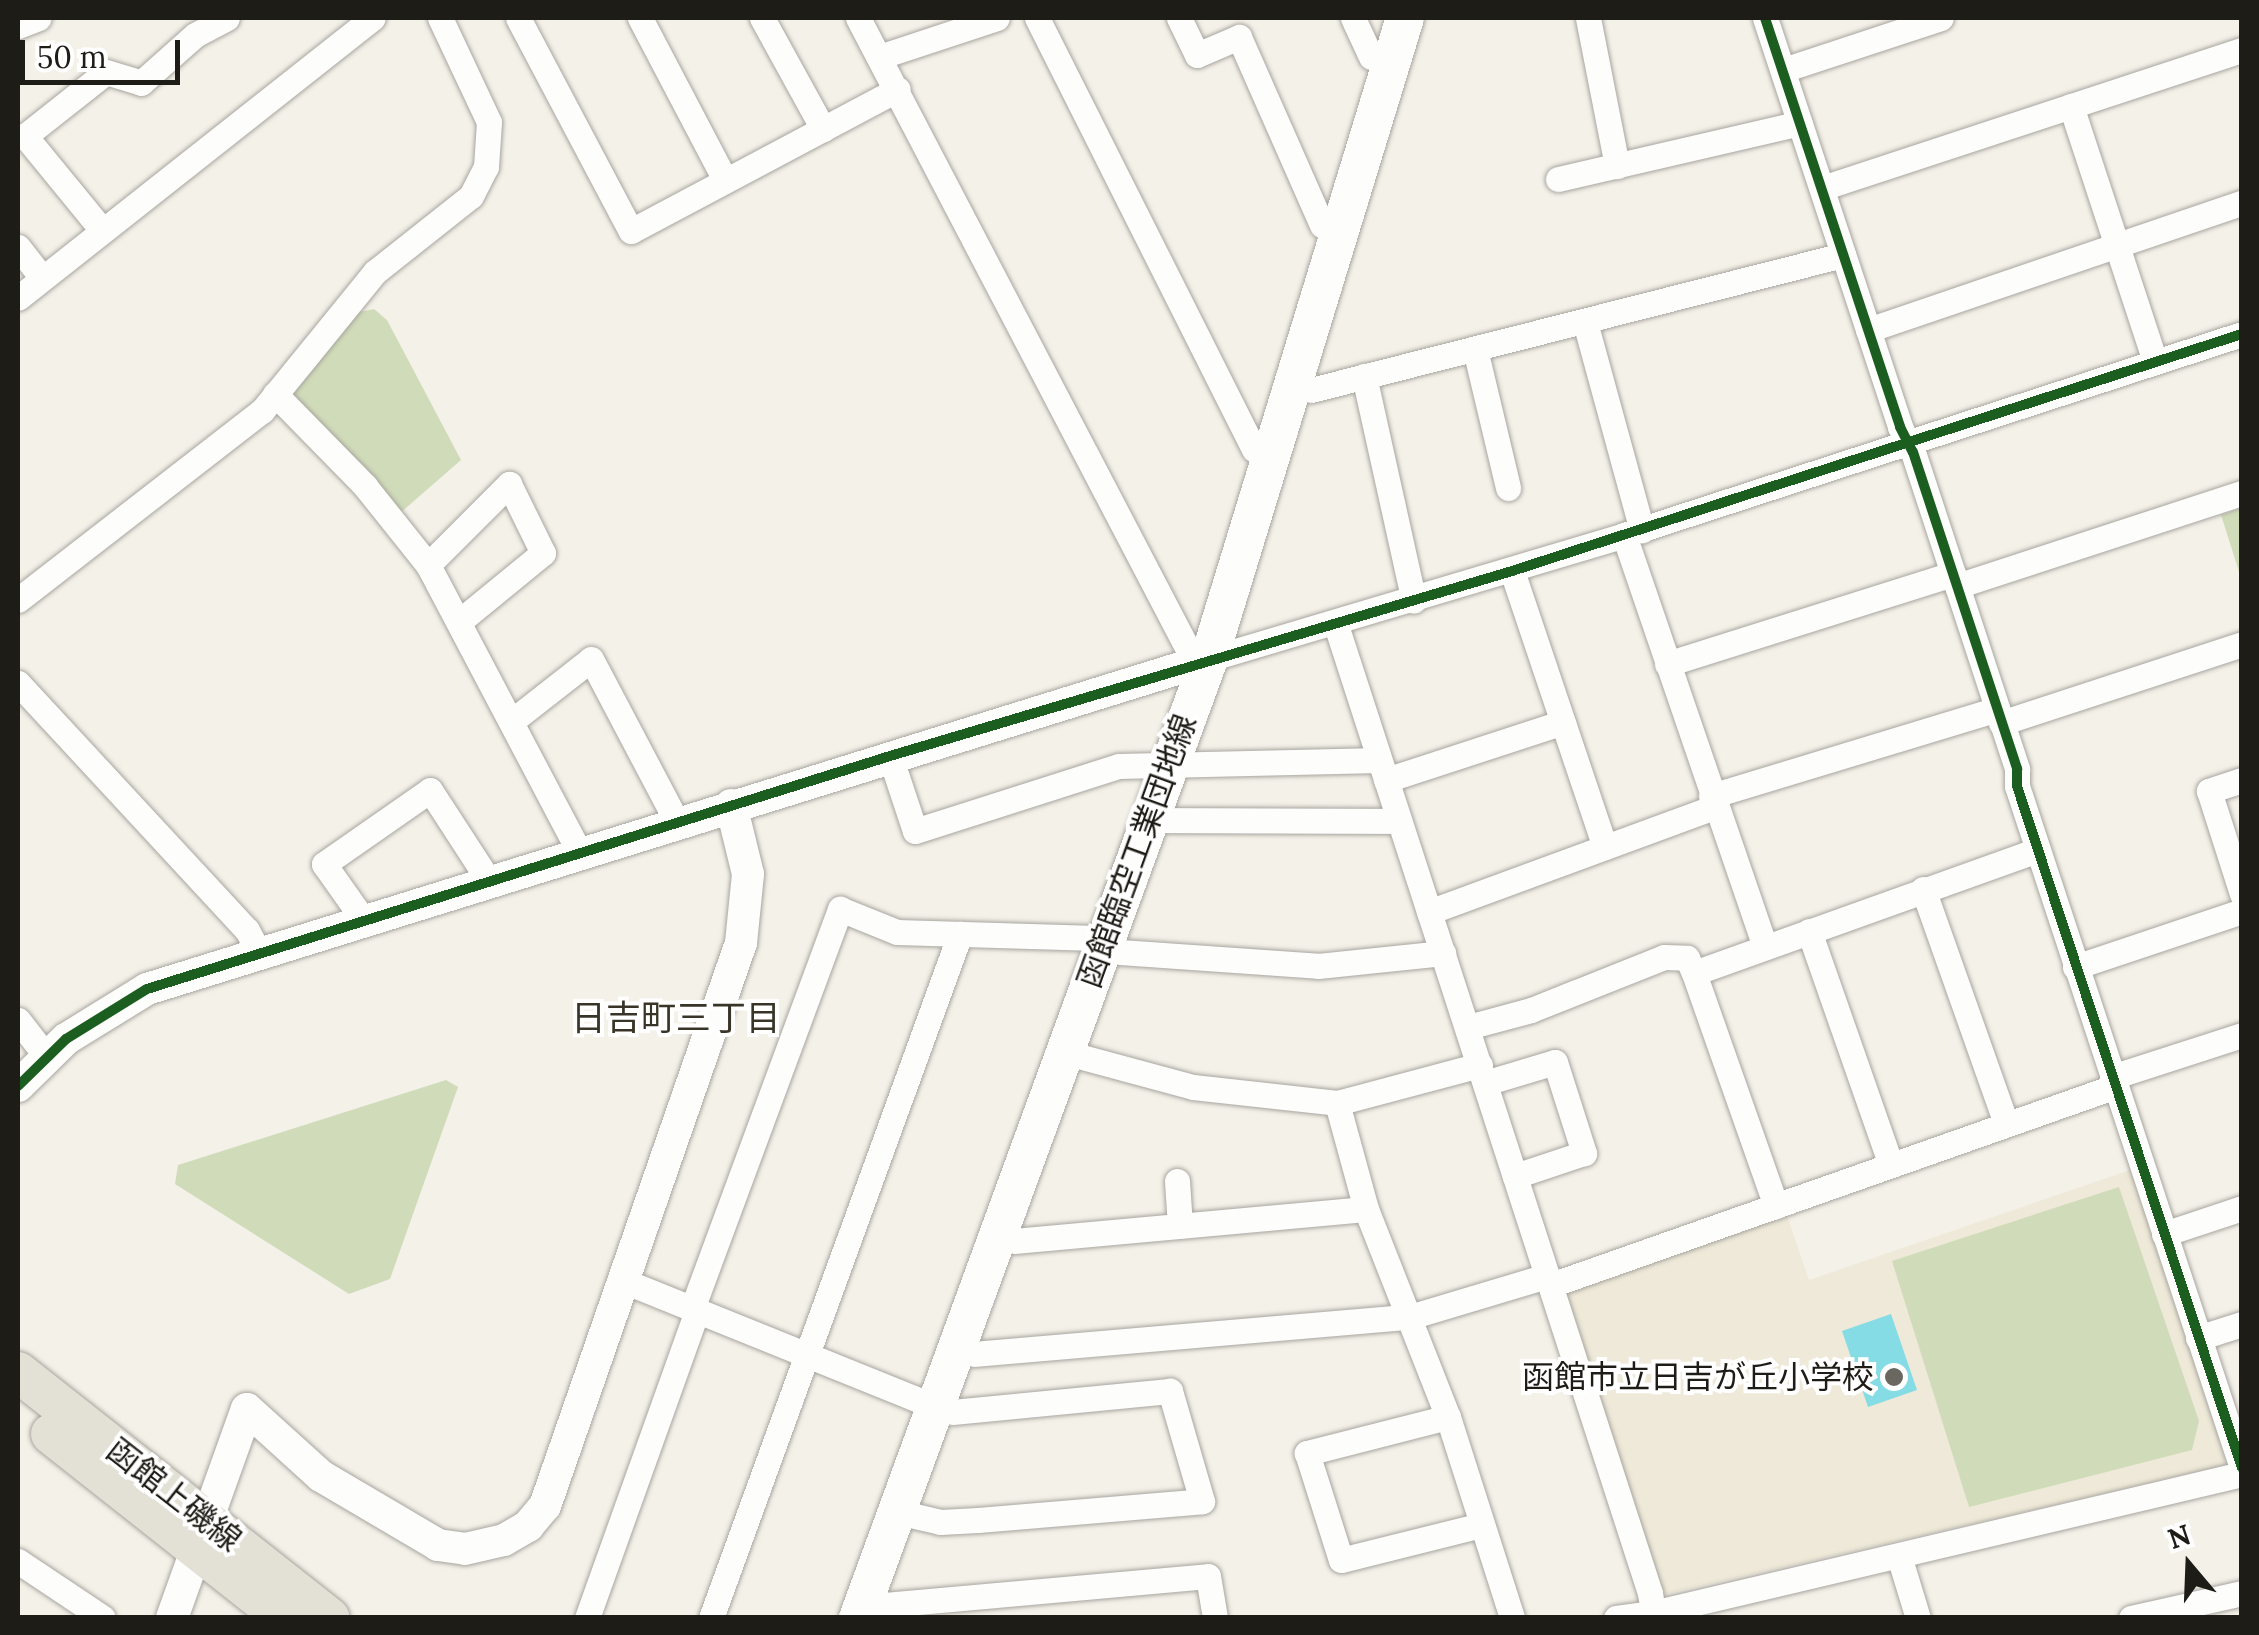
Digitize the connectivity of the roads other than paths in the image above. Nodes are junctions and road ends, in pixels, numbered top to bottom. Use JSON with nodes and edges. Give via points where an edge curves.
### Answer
{"nodes":[{"id":1,"x":39,"y":18,"type":"edge"},
{"id":2,"x":228,"y":18,"type":"edge"},
{"id":3,"x":372,"y":18,"type":"edge"},
{"id":4,"x":440,"y":18,"type":"edge"},
{"id":5,"x":518,"y":18,"type":"edge"},
{"id":6,"x":640,"y":18,"type":"edge"},
{"id":7,"x":762,"y":18,"type":"edge"},
{"id":8,"x":858,"y":18,"type":"edge"},
{"id":9,"x":997,"y":18,"type":"edge"},
{"id":10,"x":1036,"y":18,"type":"edge"},
{"id":11,"x":1179,"y":18,"type":"edge"},
{"id":12,"x":1353,"y":18,"type":"edge"},
{"id":13,"x":1405,"y":18,"type":"edge"},
{"id":14,"x":1588,"y":18,"type":"edge"},
{"id":15,"x":1765,"y":18,"type":"edge"},
{"id":16,"x":1942,"y":18,"type":"edge"},
{"id":17,"x":18,"y":26,"type":"edge"},
{"id":18,"x":348,"y":26,"type":"edge"},
{"id":19,"x":2242,"y":50,"type":"edge"},
{"id":20,"x":879,"y":57,"type":"junction"},
{"id":21,"x":1371,"y":58,"type":"dead end"},
{"id":22,"x":1782,"y":70,"type":"junction"},
{"id":23,"x":898,"y":89,"type":"junction"},
{"id":24,"x":2071,"y":106,"type":"junction"},
{"id":25,"x":1800,"y":123,"type":"junction"},
{"id":26,"x":822,"y":129,"type":"junction"},
{"id":27,"x":1617,"y":166,"type":"junction"},
{"id":28,"x":725,"y":180,"type":"junction"},
{"id":29,"x":1558,"y":180,"type":"dead end"},
{"id":30,"x":1822,"y":188,"type":"junction"},
{"id":31,"x":2242,"y":203,"type":"edge"},
{"id":32,"x":1322,"y":225,"type":"dead end"},
{"id":33,"x":102,"y":230,"type":"junction"},
{"id":34,"x":2117,"y":243,"type":"junction"},
{"id":35,"x":18,"y":248,"type":"edge"},
{"id":36,"x":1843,"y":255,"type":"junction"},
{"id":37,"x":42,"y":278,"type":"junction"},
{"id":38,"x":18,"y":298,"type":"edge"},
{"id":39,"x":1585,"y":322,"type":"junction"},
{"id":40,"x":1868,"y":330,"type":"junction"},
{"id":41,"x":2242,"y":334,"type":"edge"},
{"id":42,"x":1475,"y":349,"type":"junction"},
{"id":43,"x":2155,"y":362,"type":"junction"},
{"id":44,"x":1364,"y":376,"type":"junction"},
{"id":45,"x":1311,"y":390,"type":"dead end"},
{"id":46,"x":275,"y":394,"type":"junction"},
{"id":47,"x":1908,"y":442,"type":"junction"},
{"id":48,"x":1254,"y":449,"type":"dead end"},
{"id":49,"x":1508,"y":488,"type":"dead end"},
{"id":50,"x":2242,"y":492,"type":"edge"},
{"id":51,"x":1633,"y":532,"type":"junction"},
{"id":52,"x":428,"y":566,"type":"junction"},
{"id":53,"x":1512,"y":571,"type":"junction"},
{"id":54,"x":1955,"y":580,"type":"junction"},
{"id":55,"x":18,"y":600,"type":"edge"},
{"id":56,"x":1414,"y":601,"type":"junction"},
{"id":57,"x":460,"y":622,"type":"junction"},
{"id":58,"x":1336,"y":624,"type":"junction"},
{"id":59,"x":2242,"y":644,"type":"edge"},
{"id":60,"x":1202,"y":661,"type":"junction"},
{"id":61,"x":1667,"y":664,"type":"junction"},
{"id":62,"x":18,"y":684,"type":"edge"},
{"id":63,"x":1999,"y":716,"type":"junction"},
{"id":64,"x":512,"y":720,"type":"junction"},
{"id":65,"x":1563,"y":722,"type":"junction"},
{"id":66,"x":890,"y":756,"type":"junction"},
{"id":67,"x":1170,"y":763,"type":"junction"},
{"id":68,"x":1382,"y":770,"type":"junction"},
{"id":69,"x":2242,"y":780,"type":"edge"},
{"id":70,"x":1713,"y":802,"type":"junction"},
{"id":71,"x":731,"y":805,"type":"junction"},
{"id":72,"x":1149,"y":820,"type":"junction"},
{"id":73,"x":1399,"y":821,"type":"junction"},
{"id":74,"x":678,"y":822,"type":"junction"},
{"id":75,"x":1605,"y":847,"type":"junction"},
{"id":76,"x":2038,"y":850,"type":"junction"},
{"id":77,"x":580,"y":852,"type":"junction"},
{"id":78,"x":489,"y":880,"type":"junction"},
{"id":79,"x":1923,"y":889,"type":"junction"},
{"id":80,"x":2242,"y":894,"type":"edge"},
{"id":81,"x":2242,"y":911,"type":"edge"},
{"id":82,"x":1429,"y":912,"type":"junction"},
{"id":83,"x":364,"y":922,"type":"junction"},
{"id":84,"x":1809,"y":931,"type":"junction"},
{"id":85,"x":960,"y":934,"type":"junction"},
{"id":86,"x":1113,"y":945,"type":"junction"},
{"id":87,"x":1765,"y":947,"type":"junction"},
{"id":88,"x":1443,"y":953,"type":"junction"},
{"id":89,"x":260,"y":954,"type":"junction"},
{"id":90,"x":2075,"y":967,"type":"junction"},
{"id":91,"x":1694,"y":972,"type":"junction"},
{"id":92,"x":18,"y":1020,"type":"edge"},
{"id":93,"x":1468,"y":1027,"type":"junction"},
{"id":94,"x":2242,"y":1035,"type":"edge"},
{"id":95,"x":46,"y":1056,"type":"junction"},
{"id":96,"x":1082,"y":1057,"type":"dead end"},
{"id":97,"x":1482,"y":1074,"type":"junction"},
{"id":98,"x":2114,"y":1082,"type":"junction"},
{"id":99,"x":18,"y":1086,"type":"edge"},
{"id":100,"x":1336,"y":1103,"type":"junction"},
{"id":101,"x":2006,"y":1124,"type":"junction"},
{"id":102,"x":1891,"y":1165,"type":"junction"},
{"id":103,"x":1515,"y":1176,"type":"junction"},
{"id":104,"x":1177,"y":1180,"type":"dead end"},
{"id":105,"x":1776,"y":1206,"type":"junction"},
{"id":106,"x":2242,"y":1208,"type":"edge"},
{"id":107,"x":1366,"y":1209,"type":"junction"},
{"id":108,"x":1180,"y":1226,"type":"junction"},
{"id":109,"x":2164,"y":1234,"type":"junction"},
{"id":110,"x":1014,"y":1241,"type":"dead end"},
{"id":111,"x":1549,"y":1280,"type":"junction"},
{"id":112,"x":624,"y":1282,"type":"junction"},
{"id":113,"x":695,"y":1310,"type":"junction"},
{"id":114,"x":1410,"y":1317,"type":"junction"},
{"id":115,"x":2242,"y":1324,"type":"edge"},
{"id":116,"x":2198,"y":1338,"type":"junction"},
{"id":117,"x":806,"y":1354,"type":"junction"},
{"id":118,"x":974,"y":1354,"type":"dead end"},
{"id":119,"x":18,"y":1372,"type":"edge"},
{"id":120,"x":916,"y":1398,"type":"dead end"},
{"id":121,"x":18,"y":1408,"type":"edge"},
{"id":122,"x":952,"y":1412,"type":"dead end"},
{"id":123,"x":1448,"y":1418,"type":"junction"},
{"id":124,"x":2242,"y":1471,"type":"edge"},
{"id":125,"x":916,"y":1516,"type":"dead end"},
{"id":126,"x":1481,"y":1525,"type":"junction"},
{"id":127,"x":202,"y":1535,"type":"junction"},
{"id":128,"x":1899,"y":1556,"type":"junction"},
{"id":129,"x":18,"y":1561,"type":"edge"},
{"id":130,"x":2242,"y":1592,"type":"edge"},
{"id":131,"x":860,"y":1612,"type":"edge"},
{"id":132,"x":1653,"y":1616,"type":"edge"},
{"id":133,"x":103,"y":1618,"type":"edge"},
{"id":134,"x":172,"y":1618,"type":"edge"},
{"id":135,"x":284,"y":1618,"type":"edge"},
{"id":136,"x":330,"y":1618,"type":"edge"},
{"id":137,"x":587,"y":1618,"type":"edge"},
{"id":138,"x":711,"y":1618,"type":"edge"},
{"id":139,"x":1214,"y":1618,"type":"edge"},
{"id":140,"x":1512,"y":1618,"type":"edge"},
{"id":141,"x":1616,"y":1618,"type":"edge"},
{"id":142,"x":1918,"y":1618,"type":"edge"},
{"id":143,"x":2131,"y":1618,"type":"edge"}],
"edges":[{"from":1,"to":17,"type":"street"},
{"from":2,"to":33,"type":"street","via":[[195,35],[141,83],[106,72],[25,136]]},
{"from":3,"to":18,"type":"street"},
{"from":4,"to":46,"type":"street","via":[[485,106],[486,167],[458,208],[375,272]]},
{"from":5,"to":28,"type":"street","via":[[631,230]]},
{"from":6,"to":28,"type":"street"},
{"from":7,"to":26,"type":"street"},
{"from":8,"to":20,"type":"street"},
{"from":9,"to":20,"type":"street"},
{"from":10,"to":48,"type":"street"},
{"from":11,"to":32,"type":"street","via":[[1197,56],[1239,37]]},
{"from":12,"to":21,"type":"street"},
{"from":13,"to":60,"type":"main road","name":"函館臨空工業団地線"},
{"from":14,"to":27,"type":"street"},
{"from":15,"to":22,"type":"street"},
{"from":16,"to":22,"type":"street"},
{"from":18,"to":33,"type":"street"},
{"from":19,"to":24,"type":"street"},
{"from":20,"to":23,"type":"street"},
{"from":22,"to":25,"type":"street"},
{"from":23,"to":26,"type":"street"},
{"from":23,"to":60,"type":"street"},
{"from":24,"to":30,"type":"street"},
{"from":24,"to":34,"type":"street"},
{"from":25,"to":27,"type":"street"},
{"from":25,"to":30,"type":"street"},
{"from":26,"to":28,"type":"street"},
{"from":27,"to":29,"type":"street"},
{"from":30,"to":36,"type":"street"},
{"from":31,"to":34,"type":"street"},
{"from":33,"to":37,"type":"street"},
{"from":34,"to":40,"type":"street"},
{"from":34,"to":43,"type":"street"},
{"from":35,"to":37,"type":"street"},
{"from":36,"to":39,"type":"street"},
{"from":36,"to":40,"type":"street"},
{"from":37,"to":38,"type":"street"},
{"from":39,"to":42,"type":"street"},
{"from":39,"to":51,"type":"street"},
{"from":40,"to":47,"type":"street"},
{"from":41,"to":43,"type":"street"},
{"from":42,"to":44,"type":"street"},
{"from":42,"to":49,"type":"street"},
{"from":43,"to":47,"type":"street"},
{"from":44,"to":45,"type":"street"},
{"from":44,"to":56,"type":"street"},
{"from":46,"to":52,"type":"street","via":[[365,486]]},
{"from":46,"to":55,"type":"street","via":[[262,412]]},
{"from":47,"to":51,"type":"street"},
{"from":47,"to":54,"type":"street"},
{"from":50,"to":54,"type":"street"},
{"from":51,"to":53,"type":"street"},
{"from":51,"to":61,"type":"street"},
{"from":52,"to":57,"type":"street"},
{"from":52,"to":57,"type":"street","via":[[509,484],[542,554]]},
{"from":53,"to":56,"type":"street"},
{"from":53,"to":65,"type":"street"},
{"from":54,"to":61,"type":"street"},
{"from":54,"to":63,"type":"street"},
{"from":56,"to":58,"type":"street"},
{"from":57,"to":64,"type":"street"},
{"from":58,"to":60,"type":"street"},
{"from":58,"to":68,"type":"street"},
{"from":59,"to":63,"type":"street"},
{"from":60,"to":66,"type":"street"},
{"from":60,"to":67,"type":"main road","name":"函館臨空工業団地線"},
{"from":61,"to":70,"type":"street"},
{"from":62,"to":89,"type":"street","via":[[248,930]]},
{"from":63,"to":70,"type":"street"},
{"from":63,"to":76,"type":"street"},
{"from":64,"to":74,"type":"street","via":[[590,659]]},
{"from":64,"to":77,"type":"street"},
{"from":65,"to":68,"type":"street"},
{"from":65,"to":75,"type":"street"},
{"from":66,"to":67,"type":"street","via":[[915,831],[1119,766]]},
{"from":66,"to":71,"type":"street"},
{"from":67,"to":68,"type":"street"},
{"from":67,"to":72,"type":"main road","name":"函館臨空工業団地線"},
{"from":68,"to":73,"type":"street"},
{"from":69,"to":80,"type":"street","via":[[2210,790]]},
{"from":70,"to":75,"type":"street"},
{"from":70,"to":87,"type":"street"},
{"from":71,"to":74,"type":"street"},
{"from":71,"to":112,"type":"street","via":[[748,874],[745,926]]},
{"from":72,"to":73,"type":"street"},
{"from":72,"to":86,"type":"main road","name":"函館臨空工業団地線"},
{"from":73,"to":82,"type":"street"},
{"from":74,"to":77,"type":"street"},
{"from":75,"to":82,"type":"street"},
{"from":76,"to":79,"type":"street"},
{"from":76,"to":90,"type":"street"},
{"from":77,"to":78,"type":"street"},
{"from":78,"to":83,"type":"street"},
{"from":78,"to":83,"type":"street","via":[[430,790],[324,864]]},
{"from":79,"to":84,"type":"street"},
{"from":79,"to":101,"type":"street"},
{"from":81,"to":90,"type":"street"},
{"from":82,"to":88,"type":"street"},
{"from":83,"to":89,"type":"street"},
{"from":84,"to":87,"type":"street"},
{"from":84,"to":102,"type":"street"},
{"from":85,"to":86,"type":"street"},
{"from":85,"to":113,"type":"street","via":[[897,932],[840,909]]},
{"from":85,"to":117,"type":"street"},
{"from":86,"to":88,"type":"street","via":[[1318,966]]},
{"from":86,"to":131,"type":"main road","name":"函館臨空工業団地線"},
{"from":87,"to":91,"type":"street"},
{"from":88,"to":93,"type":"street"},
{"from":89,"to":95,"type":"street","via":[[146,989]]},
{"from":90,"to":98,"type":"street"},
{"from":91,"to":93,"type":"street","via":[[1686,958],[1664,957],[1531,1010]]},
{"from":91,"to":105,"type":"street"},
{"from":92,"to":95,"type":"street"},
{"from":93,"to":97,"type":"street"},
{"from":94,"to":98,"type":"street"},
{"from":95,"to":99,"type":"street"},
{"from":96,"to":100,"type":"street","via":[[1193,1087]]},
{"from":97,"to":100,"type":"street"},
{"from":97,"to":103,"type":"street"},
{"from":97,"to":103,"type":"street","via":[[1555,1062],[1561,1080],[1584,1153]]},
{"from":98,"to":101,"type":"street"},
{"from":98,"to":109,"type":"street"},
{"from":100,"to":107,"type":"street"},
{"from":101,"to":102,"type":"street"},
{"from":102,"to":105,"type":"street"},
{"from":103,"to":111,"type":"street"},
{"from":104,"to":108,"type":"street"},
{"from":105,"to":111,"type":"street"},
{"from":106,"to":109,"type":"street"},
{"from":107,"to":108,"type":"street"},
{"from":107,"to":114,"type":"street"},
{"from":108,"to":110,"type":"street"},
{"from":109,"to":116,"type":"street"},
{"from":111,"to":114,"type":"street"},
{"from":111,"to":132,"type":"street"},
{"from":112,"to":113,"type":"street"},
{"from":112,"to":127,"type":"street","via":[[552,1492],[537,1518],[504,1540],[464,1550],[419,1538],[321,1476],[246,1409]]},
{"from":113,"to":117,"type":"street"},
{"from":113,"to":137,"type":"street"},
{"from":114,"to":118,"type":"street"},
{"from":114,"to":123,"type":"street"},
{"from":115,"to":116,"type":"street"},
{"from":116,"to":124,"type":"street"},
{"from":117,"to":120,"type":"street"},
{"from":117,"to":138,"type":"street"},
{"from":119,"to":127,"type":"main road","name":"函館上磯線"},
{"from":121,"to":127,"type":"main road","name":"函館上磯線"},
{"from":122,"to":125,"type":"street","via":[[1170,1391],[1202,1500],[978,1520]]},
{"from":123,"to":126,"type":"street"},
{"from":123,"to":126,"type":"street","via":[[1307,1453],[1341,1560]]},
{"from":124,"to":128,"type":"street"},
{"from":126,"to":140,"type":"street"},
{"from":127,"to":134,"type":"street"},
{"from":127,"to":135,"type":"main road","name":"函館上磯線"},
{"from":127,"to":136,"type":"main road","name":"函館上磯線"},
{"from":128,"to":132,"type":"street"},
{"from":128,"to":142,"type":"street"},
{"from":129,"to":133,"type":"street"},
{"from":130,"to":143,"type":"street"},
{"from":131,"to":139,"type":"street","via":[[1208,1576]]},
{"from":132,"to":141,"type":"street"}]}
